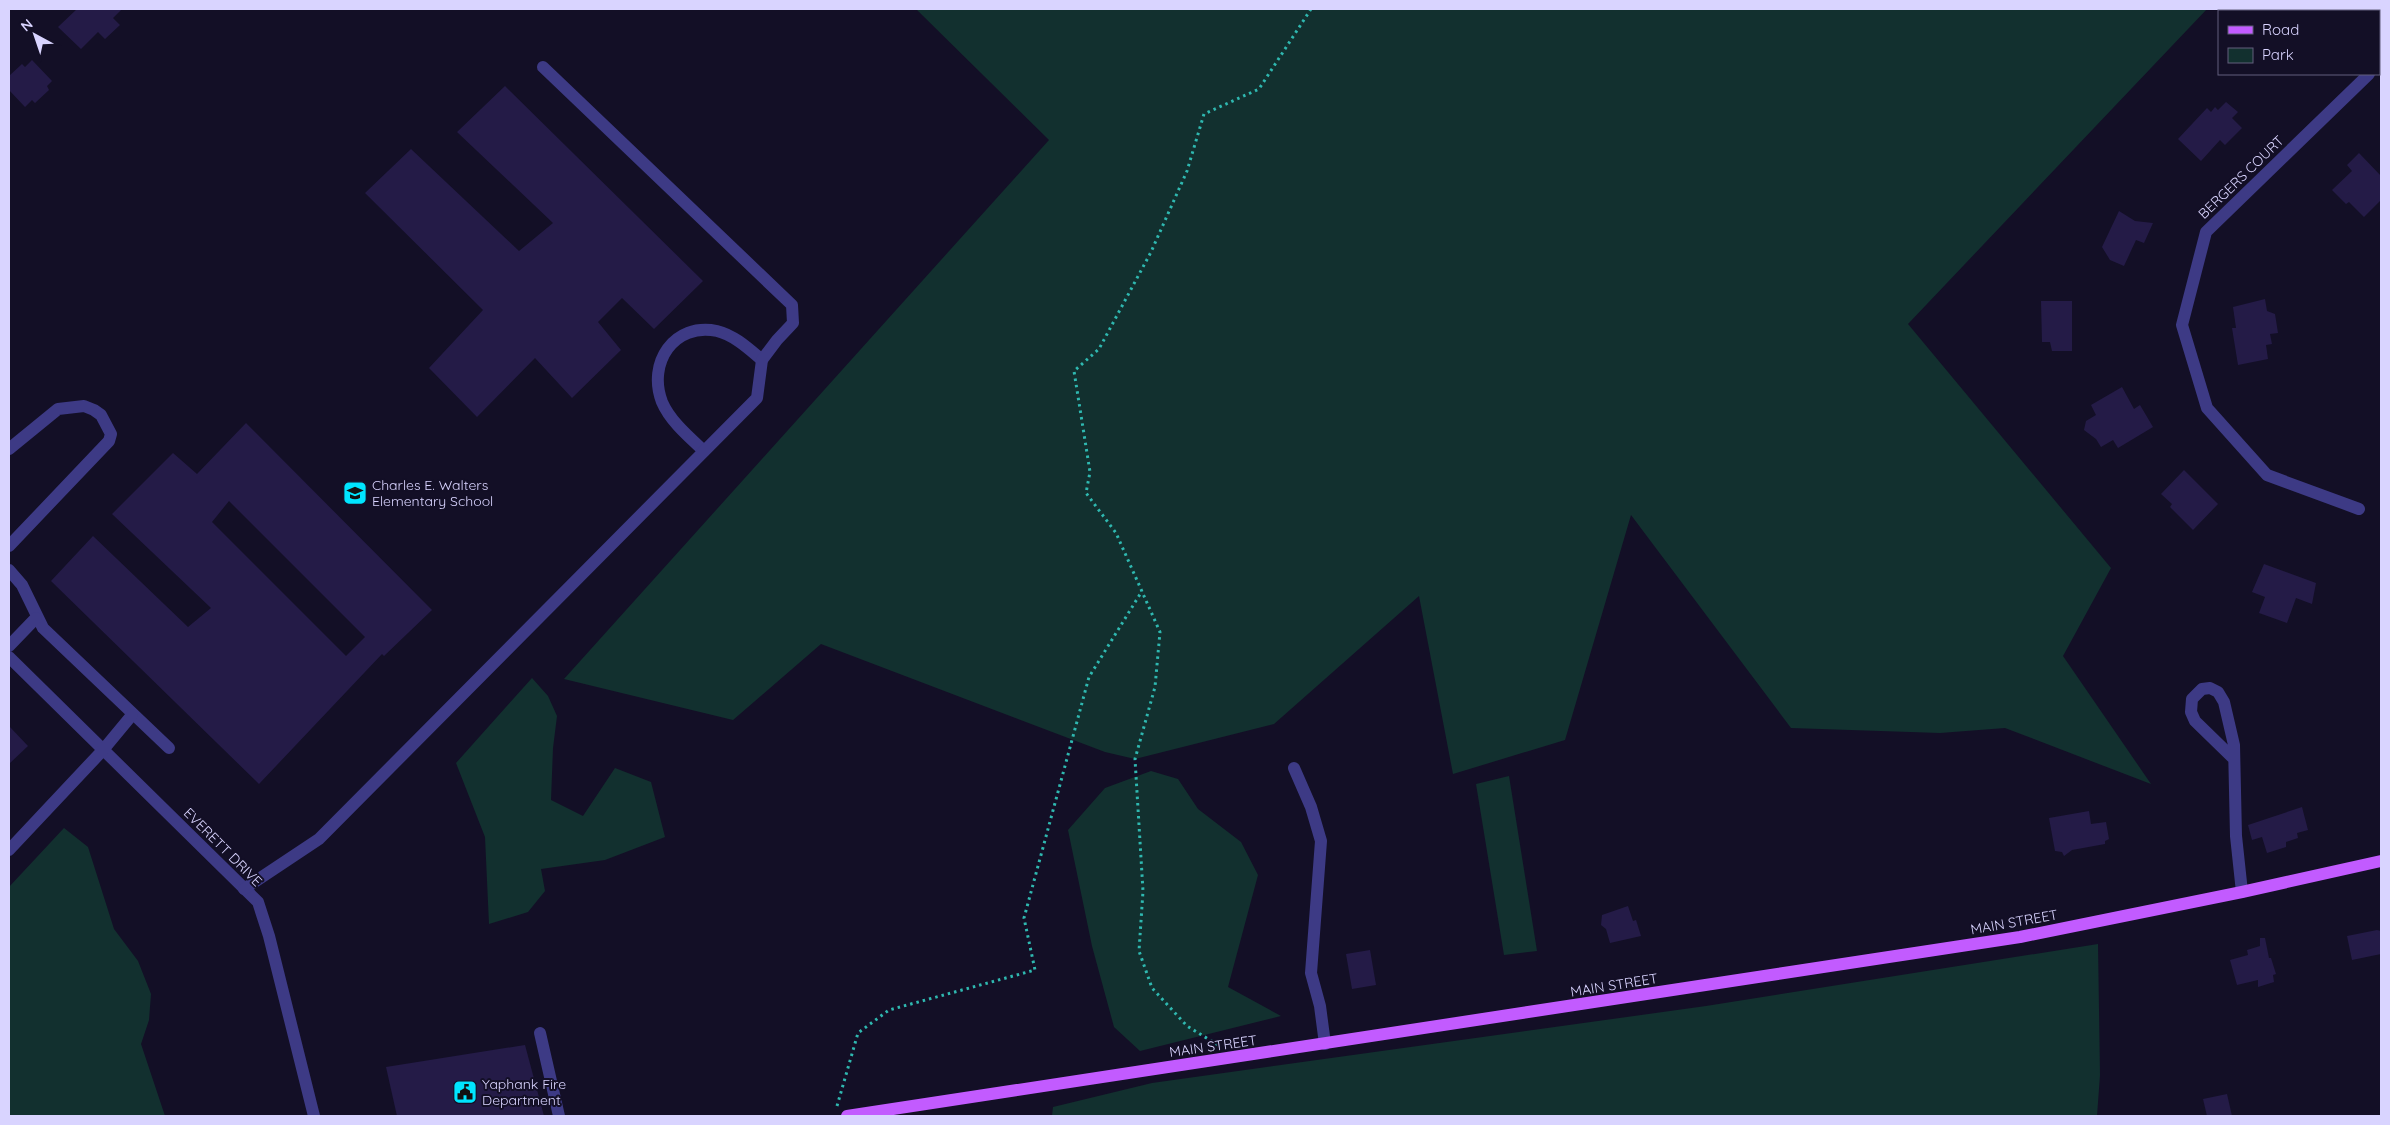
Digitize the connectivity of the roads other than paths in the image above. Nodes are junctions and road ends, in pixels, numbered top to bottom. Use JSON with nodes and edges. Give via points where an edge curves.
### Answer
{"nodes":[{"id":1,"x":543,"y":67,"type":"dead end"},
{"id":2,"x":2368,"y":75,"type":"edge"},
{"id":3,"x":762,"y":360,"type":"junction"},
{"id":4,"x":9,"y":449,"type":"edge"},
{"id":5,"x":704,"y":452,"type":"junction"},
{"id":6,"x":2358,"y":509,"type":"dead end"},
{"id":7,"x":9,"y":546,"type":"edge"},
{"id":8,"x":9,"y":570,"type":"edge"},
{"id":9,"x":36,"y":618,"type":"junction"},
{"id":10,"x":9,"y":646,"type":"edge"},
{"id":11,"x":9,"y":657,"type":"edge"},
{"id":12,"x":132,"y":715,"type":"junction"},
{"id":13,"x":170,"y":748,"type":"dead end"},
{"id":14,"x":103,"y":750,"type":"junction"},
{"id":15,"x":2234,"y":759,"type":"junction"},
{"id":16,"x":1294,"y":768,"type":"dead end"},
{"id":17,"x":9,"y":850,"type":"edge"},
{"id":18,"x":2381,"y":861,"type":"edge"},
{"id":19,"x":244,"y":889,"type":"junction"},
{"id":20,"x":2242,"y":892,"type":"junction"},
{"id":21,"x":540,"y":1034,"type":"dead end"},
{"id":22,"x":1325,"y":1044,"type":"junction"},
{"id":23,"x":842,"y":1113,"type":"edge"},
{"id":24,"x":314,"y":1116,"type":"edge"},
{"id":25,"x":559,"y":1116,"type":"edge"}],
"edges":[{"from":1,"to":3,"type":"street","via":[[792,305],[794,323]]},
{"from":2,"to":6,"type":"street","name":"BERGERS COURT","via":[[2206,232],[2182,324],[2207,408],[2267,475]]},
{"from":3,"to":5,"type":"street","via":[[757,398]]},
{"from":3,"to":5,"type":"street","via":[[729,337],[704,330],[682,334],[665,352],[657,372],[662,402],[670,416]]},
{"from":4,"to":7,"type":"street","via":[[58,409],[84,406],[94,410],[101,415],[111,434],[109,442]]},
{"from":5,"to":19,"type":"street","via":[[318,839]]},
{"from":8,"to":9,"type":"street","via":[[22,585]]},
{"from":9,"to":10,"type":"street"},
{"from":9,"to":12,"type":"street"},
{"from":11,"to":14,"type":"street","name":"EVERETT DRIVE"},
{"from":12,"to":13,"type":"street"},
{"from":12,"to":14,"type":"street"},
{"from":14,"to":17,"type":"street"},
{"from":14,"to":19,"type":"street","name":"EVERETT DRIVE"},
{"from":15,"to":15,"type":"street","via":[[2224,702],[2218,692],[2202,689],[2192,699],[2191,712],[2201,728]]},
{"from":15,"to":20,"type":"street","via":[[2236,836]]},
{"from":16,"to":22,"type":"street","via":[[1312,807],[1320,841],[1311,973]]},
{"from":18,"to":20,"type":"main road","name":"MAIN STREET"},
{"from":19,"to":24,"type":"street","name":"EVERETT DRIVE","via":[[258,902],[269,936]]},
{"from":20,"to":22,"type":"main road","name":"MAIN STREET","via":[[2010,938]]},
{"from":21,"to":25,"type":"street"},
{"from":22,"to":23,"type":"main road","name":"MAIN STREET"}]}
